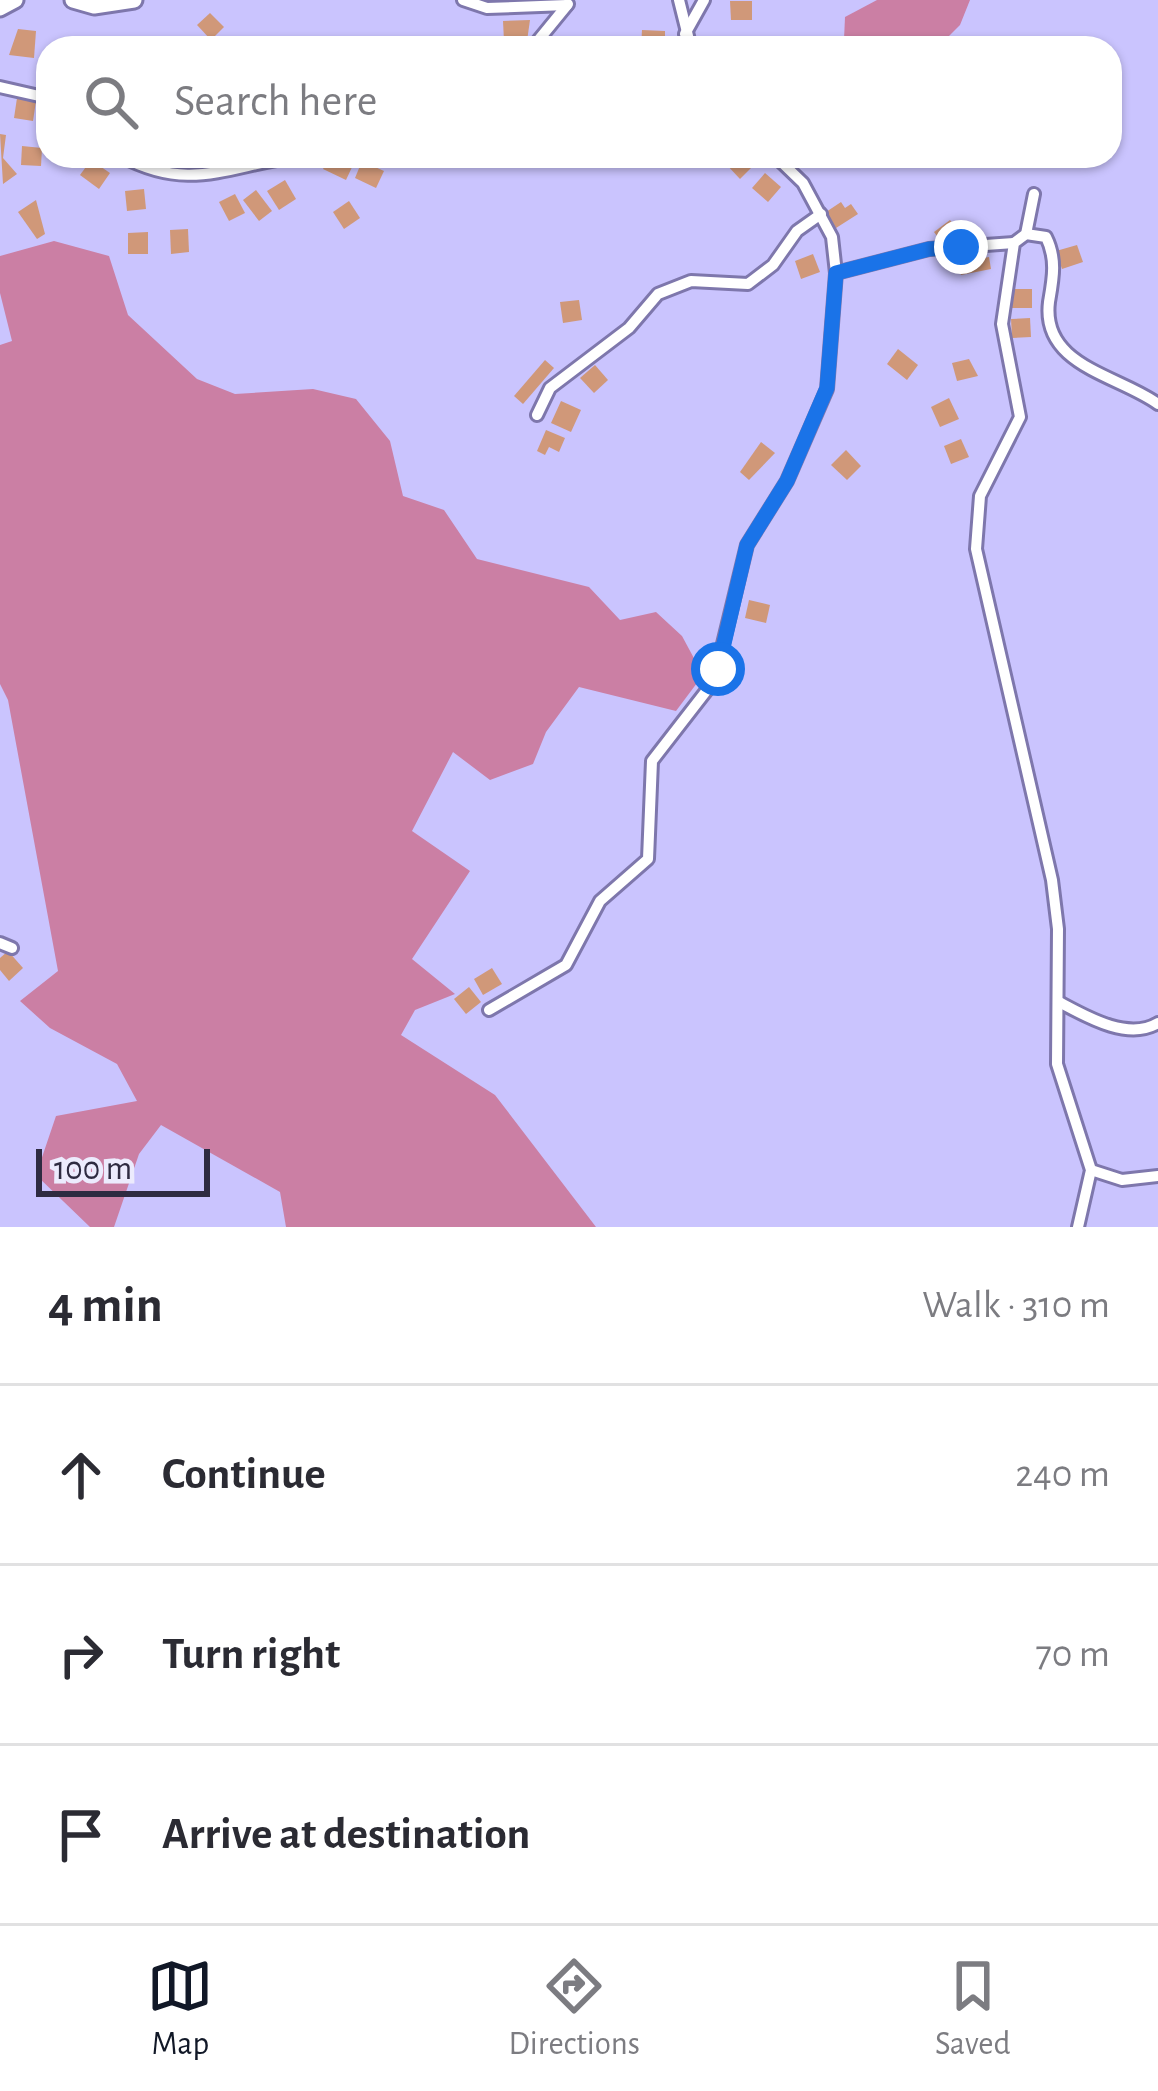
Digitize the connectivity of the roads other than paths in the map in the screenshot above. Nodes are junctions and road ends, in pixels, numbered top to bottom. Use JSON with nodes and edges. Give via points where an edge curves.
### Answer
{"nodes":[{"id":1,"x":15,"y":0,"type":"edge"},
{"id":2,"x":73,"y":0,"type":"edge"},
{"id":3,"x":134,"y":0,"type":"edge"},
{"id":4,"x":463,"y":0,"type":"edge"},
{"id":5,"x":679,"y":0,"type":"edge"},
{"id":6,"x":704,"y":0,"type":"edge"},
{"id":7,"x":569,"y":2,"type":"edge"},
{"id":8,"x":0,"y":8,"type":"edge"},
{"id":9,"x":685,"y":34,"type":"joint"},
{"id":10,"x":542,"y":36,"type":"edge"},
{"id":11,"x":0,"y":87,"type":"edge"},
{"id":12,"x":36,"y":95,"type":"edge"},
{"id":13,"x":153,"y":168,"type":"edge"},
{"id":14,"x":240,"y":168,"type":"edge"},
{"id":15,"x":787,"y":168,"type":"edge"},
{"id":16,"x":1034,"y":194,"type":"dead end"},
{"id":17,"x":821,"y":214,"type":"junction"},
{"id":18,"x":1026,"y":234,"type":"junction"},
{"id":19,"x":1014,"y":243,"type":"junction"},
{"id":20,"x":836,"y":273,"type":"junction"},
{"id":21,"x":1158,"y":404,"type":"edge"},
{"id":22,"x":537,"y":415,"type":"dead end"},
{"id":23,"x":1059,"y":1002,"type":"junction"},
{"id":24,"x":489,"y":1010,"type":"dead end"},
{"id":25,"x":1158,"y":1023,"type":"edge"},
{"id":26,"x":1091,"y":1170,"type":"junction"},
{"id":27,"x":1158,"y":1176,"type":"edge"},
{"id":28,"x":1078,"y":1227,"type":"edge"}],
"edges":[{"from":1,"to":8,"type":"main road"},
{"from":2,"to":3,"type":"main road"},
{"from":4,"to":7,"type":"street","via":[[487,8]]},
{"from":5,"to":9,"type":"street"},
{"from":6,"to":9,"type":"street"},
{"from":7,"to":10,"type":"street"},
{"from":11,"to":12,"type":"street"},
{"from":13,"to":14,"type":"street","via":[[212,178]]},
{"from":15,"to":17,"type":"street"},
{"from":16,"to":18,"type":"street"},
{"from":17,"to":20,"type":"street"},
{"from":17,"to":22,"type":"street","via":[[748,284],[691,280],[658,294],[550,388]]},
{"from":18,"to":19,"type":"street"},
{"from":18,"to":21,"type":"street","via":[[1046,238],[1052,249],[1048,321],[1055,341],[1094,373]]},
{"from":19,"to":20,"type":"street","via":[[929,249]]},
{"from":19,"to":23,"type":"street","via":[[1001,323],[1020,417],[980,496],[976,549],[1052,880]]},
{"from":20,"to":24,"type":"street","via":[[827,388],[787,481],[747,545],[714,681],[652,761],[648,859],[600,901],[566,965]]},
{"from":23,"to":25,"type":"street","via":[[1114,1027]]},
{"from":23,"to":26,"type":"street","via":[[1057,1064]]},
{"from":26,"to":27,"type":"street","via":[[1122,1180]]},
{"from":26,"to":28,"type":"street"}]}
